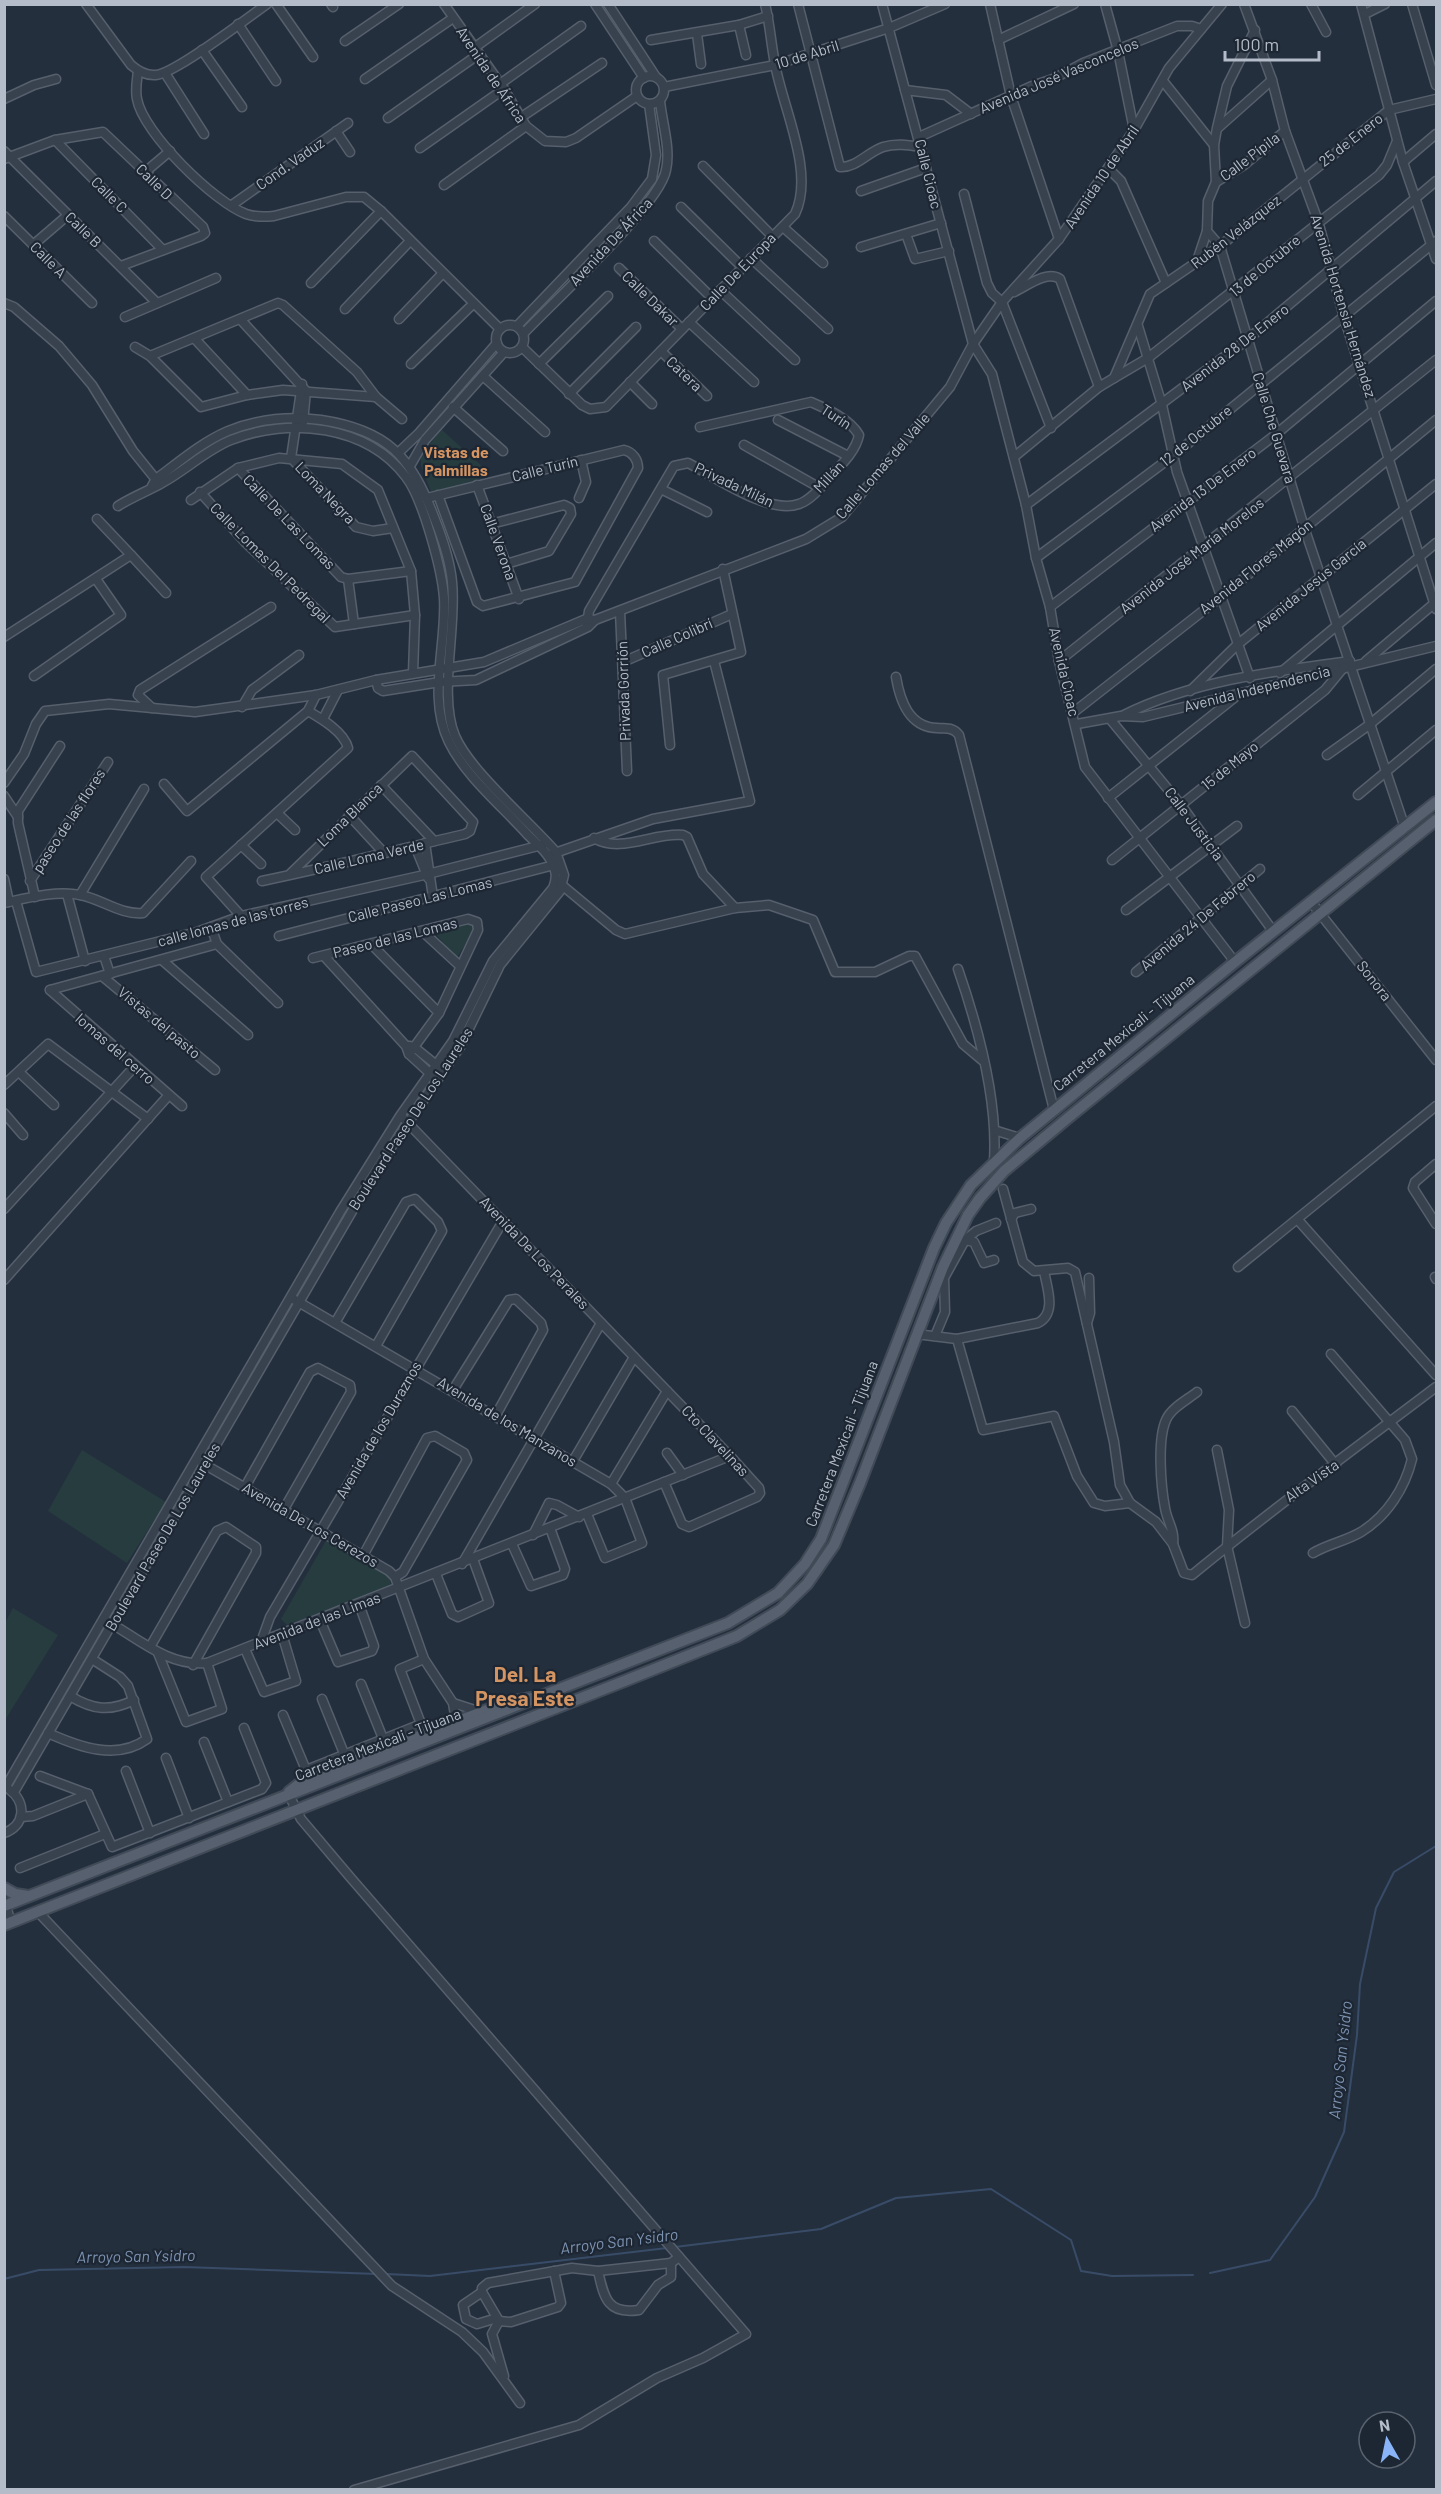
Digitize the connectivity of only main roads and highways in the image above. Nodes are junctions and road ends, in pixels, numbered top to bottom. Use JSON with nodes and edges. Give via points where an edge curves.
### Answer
{"nodes":[{"id":1,"x":1437,"y":802,"type":"edge"},
{"id":2,"x":1437,"y":820,"type":"edge"},
{"id":3,"x":540,"y":1698,"type":"junction"},
{"id":4,"x":289,"y":1795,"type":"junction"},
{"id":5,"x":130,"y":1856,"type":"junction"},
{"id":6,"x":4,"y":1888,"type":"edge"},
{"id":7,"x":80,"y":1894,"type":"junction"},
{"id":8,"x":32,"y":1896,"type":"junction"},
{"id":9,"x":5,"y":1904,"type":"edge"},
{"id":10,"x":8,"y":1924,"type":"edge"}],
"edges":[{"from":1,"to":3,"type":"main road","name":"Carretera Mexicali - Tijuana","via":[[1020,1138],[962,1198],[933,1248],[821,1539],[793,1578],[766,1602],[728,1623]]},
{"from":2,"to":7,"type":"main road","name":"Carretera Mexicali - Tijuana","via":[[1004,1171],[968,1215],[916,1334],[834,1545],[807,1584],[780,1611],[737,1636]]},
{"from":3,"to":4,"type":"main road","name":"Carretera Mexicali - Tijuana"},
{"from":3,"to":4,"type":"main road","via":[[516,1699],[303,1781]]},
{"from":4,"to":5,"type":"main road","name":"Carretera Mexicali - Tijuana"},
{"from":5,"to":7,"type":"main road","via":[[124,1865],[82,1884]]},
{"from":5,"to":8,"type":"main road","name":"Carretera Mexicali - Tijuana"},
{"from":6,"to":8,"type":"main road"},
{"from":7,"to":10,"type":"main road","name":"Carretera Mexicali - Tijuana"},
{"from":8,"to":9,"type":"main road","name":"Carretera Mexicali - Tijuana"}]}
